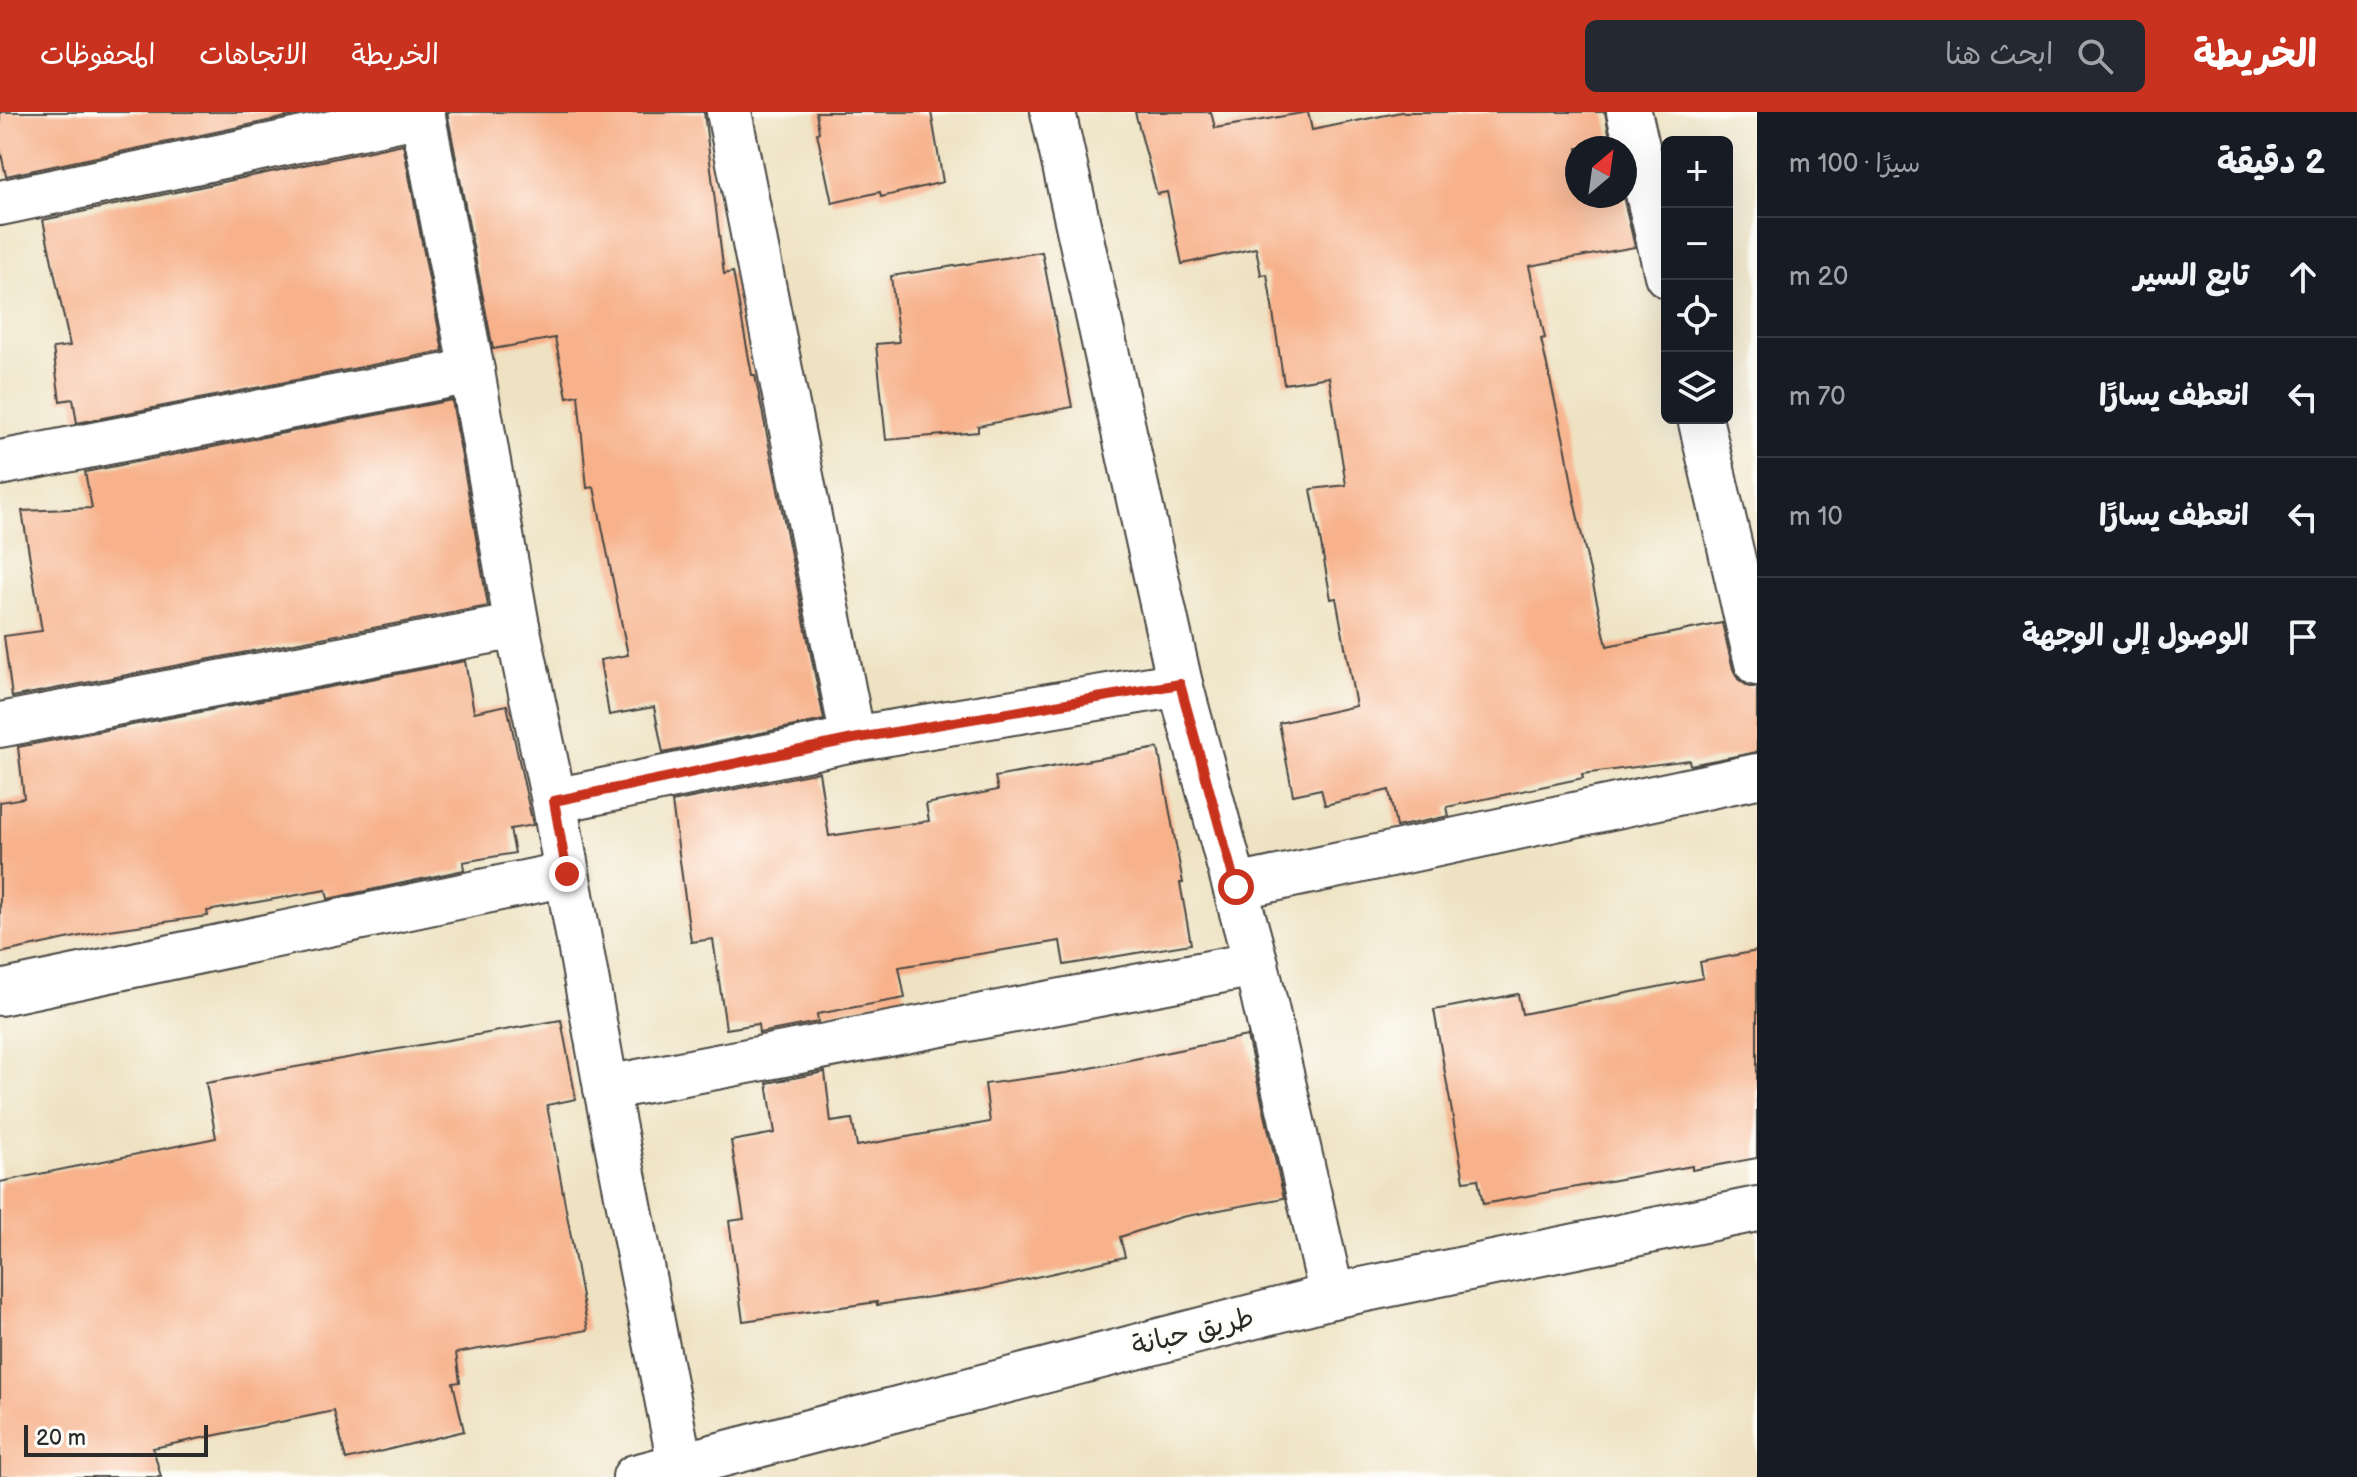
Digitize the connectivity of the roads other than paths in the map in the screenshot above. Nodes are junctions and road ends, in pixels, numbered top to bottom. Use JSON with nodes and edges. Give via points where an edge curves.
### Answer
{"nodes":[{"id":1,"x":729,"y":112,"type":"edge"},
{"id":2,"x":1053,"y":112,"type":"edge"},
{"id":3,"x":1629,"y":112,"type":"edge"},
{"id":4,"x":422,"y":113,"type":"edge"},
{"id":5,"x":0,"y":203,"type":"edge"},
{"id":6,"x":1661,"y":249,"type":"edge"},
{"id":7,"x":472,"y":371,"type":"junction"},
{"id":8,"x":1701,"y":424,"type":"edge"},
{"id":9,"x":3,"y":450,"type":"edge"},
{"id":10,"x":517,"y":626,"type":"junction"},
{"id":11,"x":1757,"y":663,"type":"edge"},
{"id":12,"x":1180,"y":684,"type":"junction"},
{"id":13,"x":0,"y":725,"type":"edge"},
{"id":14,"x":853,"y":739,"type":"junction"},
{"id":15,"x":1757,"y":776,"type":"edge"},
{"id":16,"x":554,"y":801,"type":"junction"},
{"id":17,"x":567,"y":874,"type":"junction"},
{"id":18,"x":1236,"y":887,"type":"junction"},
{"id":19,"x":1256,"y":964,"type":"junction"},
{"id":20,"x":0,"y":993,"type":"edge"},
{"id":21,"x":606,"y":1088,"type":"junction"},
{"id":22,"x":1757,"y":1209,"type":"edge"},
{"id":23,"x":1332,"y":1296,"type":"junction"},
{"id":24,"x":680,"y":1464,"type":"junction"},
{"id":25,"x":635,"y":1477,"type":"edge"}],
"edges":[{"from":1,"to":14,"type":"street"},
{"from":2,"to":12,"type":"street"},
{"from":3,"to":6,"type":"street"},
{"from":4,"to":5,"type":"street"},
{"from":4,"to":7,"type":"street"},
{"from":7,"to":9,"type":"street"},
{"from":7,"to":10,"type":"street"},
{"from":8,"to":11,"type":"street"},
{"from":10,"to":13,"type":"street"},
{"from":10,"to":16,"type":"street"},
{"from":12,"to":14,"type":"street"},
{"from":12,"to":18,"type":"street"},
{"from":14,"to":16,"type":"street"},
{"from":15,"to":18,"type":"street"},
{"from":16,"to":17,"type":"street"},
{"from":17,"to":20,"type":"street"},
{"from":17,"to":21,"type":"street"},
{"from":18,"to":19,"type":"street"},
{"from":19,"to":21,"type":"street"},
{"from":19,"to":23,"type":"street"},
{"from":21,"to":24,"type":"street"},
{"from":22,"to":23,"type":"street","name":"طريق حبانة"},
{"from":23,"to":24,"type":"street","name":"طريق حبانة"},
{"from":24,"to":25,"type":"street","name":"طريق حبانة"}]}
